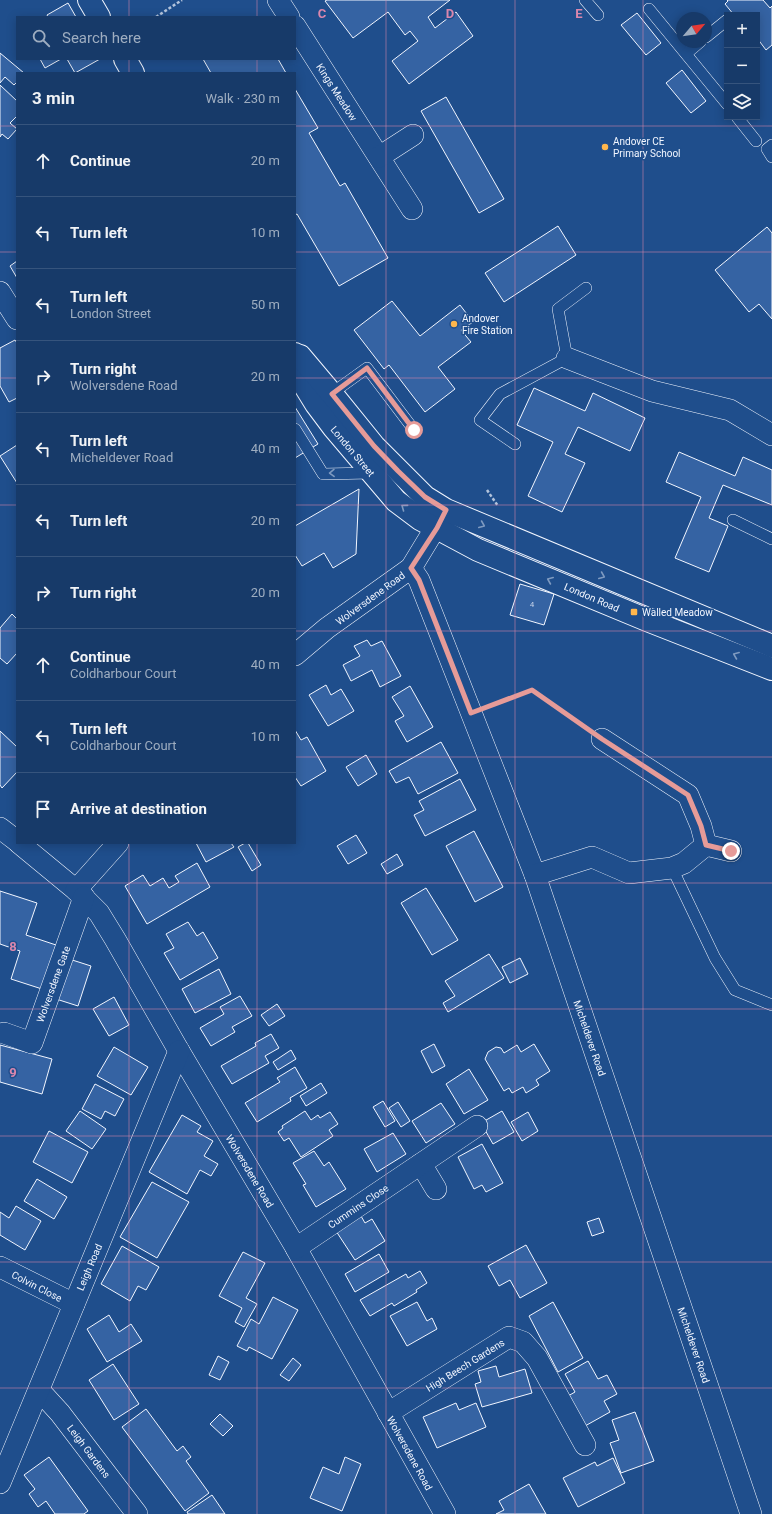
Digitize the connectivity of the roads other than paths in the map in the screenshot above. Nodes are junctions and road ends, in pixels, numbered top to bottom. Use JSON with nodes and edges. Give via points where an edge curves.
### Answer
{"nodes":[{"id":1,"x":89,"y":0,"type":"edge"},
{"id":2,"x":278,"y":0,"type":"edge"},
{"id":3,"x":586,"y":0,"type":"edge"},
{"id":4,"x":649,"y":9,"type":"dead end"},
{"id":5,"x":598,"y":15,"type":"dead end"},
{"id":6,"x":99,"y":16,"type":"edge"},
{"id":7,"x":288,"y":16,"type":"edge"},
{"id":8,"x":724,"y":23,"type":"edge"},
{"id":9,"x":296,"y":28,"type":"edge"},
{"id":10,"x":712,"y":33,"type":"edge"},
{"id":11,"x":693,"y":48,"type":"edge"},
{"id":12,"x":687,"y":53,"type":"junction"},
{"id":13,"x":126,"y":60,"type":"edge"},
{"id":14,"x":132,"y":72,"type":"edge"},
{"id":15,"x":724,"y":100,"type":"edge"},
{"id":16,"x":739,"y":120,"type":"edge"},
{"id":17,"x":413,"y":135,"type":"dead end"},
{"id":18,"x":756,"y":141,"type":"dead end"},
{"id":19,"x":772,"y":145,"type":"edge"},
{"id":20,"x":379,"y":157,"type":"junction"},
{"id":21,"x":772,"y":157,"type":"edge"},
{"id":22,"x":412,"y":209,"type":"dead end"},
{"id":23,"x":586,"y":288,"type":"dead end"},
{"id":24,"x":0,"y":292,"type":"edge"},
{"id":25,"x":16,"y":317,"type":"edge"},
{"id":26,"x":296,"y":352,"type":"edge"},
{"id":27,"x":568,"y":358,"type":"junction"},
{"id":28,"x":296,"y":359,"type":"edge"},
{"id":29,"x":324,"y":399,"type":"junction"},
{"id":30,"x":414,"y":430,"type":"dead end"},
{"id":31,"x":296,"y":431,"type":"edge"},
{"id":32,"x":772,"y":434,"type":"edge"},
{"id":33,"x":515,"y":444,"type":"dead end"},
{"id":34,"x":371,"y":473,"type":"junction"},
{"id":35,"x":442,"y":519,"type":"junction"},
{"id":36,"x":733,"y":520,"type":"dead end"},
{"id":37,"x":772,"y":539,"type":"edge"},
{"id":38,"x":411,"y":568,"type":"junction"},
{"id":39,"x":772,"y":646,"type":"edge"},
{"id":40,"x":296,"y":654,"type":"edge"},
{"id":41,"x":772,"y":670,"type":"edge"},
{"id":42,"x":602,"y":739,"type":"road end"},
{"id":43,"x":0,"y":828,"type":"edge"},
{"id":44,"x":16,"y":840,"type":"edge"},
{"id":45,"x":20,"y":844,"type":"edge"},
{"id":46,"x":117,"y":844,"type":"edge"},
{"id":47,"x":706,"y":845,"type":"junction"},
{"id":48,"x":731,"y":851,"type":"dead end"},
{"id":49,"x":672,"y":868,"type":"junction"},
{"id":50,"x":535,"y":876,"type":"junction"},
{"id":51,"x":80,"y":894,"type":"junction"},
{"id":52,"x":772,"y":1004,"type":"edge"},
{"id":53,"x":4,"y":1033,"type":"dead end"},
{"id":54,"x":179,"y":1051,"type":"junction"},
{"id":55,"x":477,"y":1126,"type":"dead end"},
{"id":56,"x":421,"y":1164,"type":"junction"},
{"id":57,"x":436,"y":1189,"type":"dead end"},
{"id":58,"x":296,"y":1248,"type":"junction"},
{"id":59,"x":0,"y":1267,"type":"edge"},
{"id":60,"x":74,"y":1304,"type":"junction"},
{"id":61,"x":39,"y":1390,"type":"junction"},
{"id":62,"x":388,"y":1414,"type":"junction"},
{"id":63,"x":585,"y":1445,"type":"dead end"},
{"id":64,"x":0,"y":1483,"type":"edge"},
{"id":65,"x":137,"y":1514,"type":"edge"},
{"id":66,"x":445,"y":1514,"type":"edge"},
{"id":67,"x":751,"y":1514,"type":"edge"}],
"edges":[{"from":1,"to":6,"type":"street"},
{"from":2,"to":7,"type":"street"},
{"from":3,"to":5,"type":"lane"},
{"from":4,"to":12,"type":"lane"},
{"from":8,"to":10,"type":"lane"},
{"from":9,"to":20,"type":"street","name":"Kings Meadow"},
{"from":11,"to":12,"type":"lane"},
{"from":12,"to":15,"type":"lane"},
{"from":13,"to":14,"type":"street"},
{"from":16,"to":18,"type":"lane"},
{"from":17,"to":20,"type":"street"},
{"from":19,"to":21,"type":"lane","via":[[767,149]]},
{"from":20,"to":22,"type":"street","name":"Kings Meadow"},
{"from":23,"to":27,"type":"lane","via":[[558,309]]},
{"from":24,"to":25,"type":"street"},
{"from":26,"to":29,"type":"street","name":"London Street"},
{"from":27,"to":32,"type":"street","via":[[652,390],[730,410]]},
{"from":27,"to":33,"type":"lane","via":[[500,394],[480,420]]},
{"from":28,"to":29,"type":"street","name":"London Street","via":[[300,378]]},
{"from":29,"to":30,"type":"lane","via":[[367,368]]},
{"from":29,"to":34,"type":"street","name":"London Street","via":[[334,428]]},
{"from":29,"to":35,"type":"street","name":"London Street","via":[[425,497]]},
{"from":34,"to":31,"type":"lane","one_way":true,"via":[[323,474]]},
{"from":35,"to":34,"type":"street","name":"London Street","one_way":true,"via":[[420,519],[396,501]]},
{"from":35,"to":38,"type":"street","name":"Wolversdene Road"},
{"from":35,"to":39,"type":"street","one_way":true},
{"from":41,"to":35,"type":"street","name":"London Road","one_way":true,"via":[[478,550]]},
{"from":36,"to":37,"type":"lane"},
{"from":38,"to":40,"type":"street","name":"Wolversdene Road","via":[[327,628]]},
{"from":38,"to":50,"type":"street","name":"Micheldever Road","via":[[419,580]]},
{"from":42,"to":47,"type":"street","via":[[688,795]]},
{"from":43,"to":44,"type":"street","name":"Wolversdene Road"},
{"from":45,"to":51,"type":"street","name":"Wolversdene Road"},
{"from":46,"to":51,"type":"street"},
{"from":47,"to":48,"type":"street"},
{"from":47,"to":49,"type":"street","via":[[684,863]]},
{"from":49,"to":50,"type":"street","via":[[629,874],[592,857]]},
{"from":49,"to":52,"type":"lane","via":[[715,958],[736,990]]},
{"from":50,"to":67,"type":"street","name":"Micheldever Road"},
{"from":51,"to":53,"type":"street","name":"Wolversdene Gate","via":[[32,1043]]},
{"from":51,"to":54,"type":"street","name":"Wolversdene Road","via":[[99,913]]},
{"from":54,"to":58,"type":"street","name":"Wolversdene Road"},
{"from":54,"to":60,"type":"street","name":"Leigh Road"},
{"from":55,"to":56,"type":"street","name":"Cummins Close"},
{"from":56,"to":57,"type":"street"},
{"from":56,"to":58,"type":"street","name":"Cummins Close"},
{"from":58,"to":62,"type":"street","name":"Wolversdene Road"},
{"from":59,"to":60,"type":"street","name":"Colvin Close"},
{"from":60,"to":61,"type":"street","name":"Leigh Road"},
{"from":61,"to":64,"type":"street","name":"Leigh Road"},
{"from":61,"to":65,"type":"street","name":"Leigh Gardens","via":[[60,1413]]},
{"from":62,"to":63,"type":"street","name":"High Beech Gardens","via":[[509,1337],[523,1342],[537,1358]]},
{"from":62,"to":66,"type":"street","name":"Wolversdene Road"}]}
